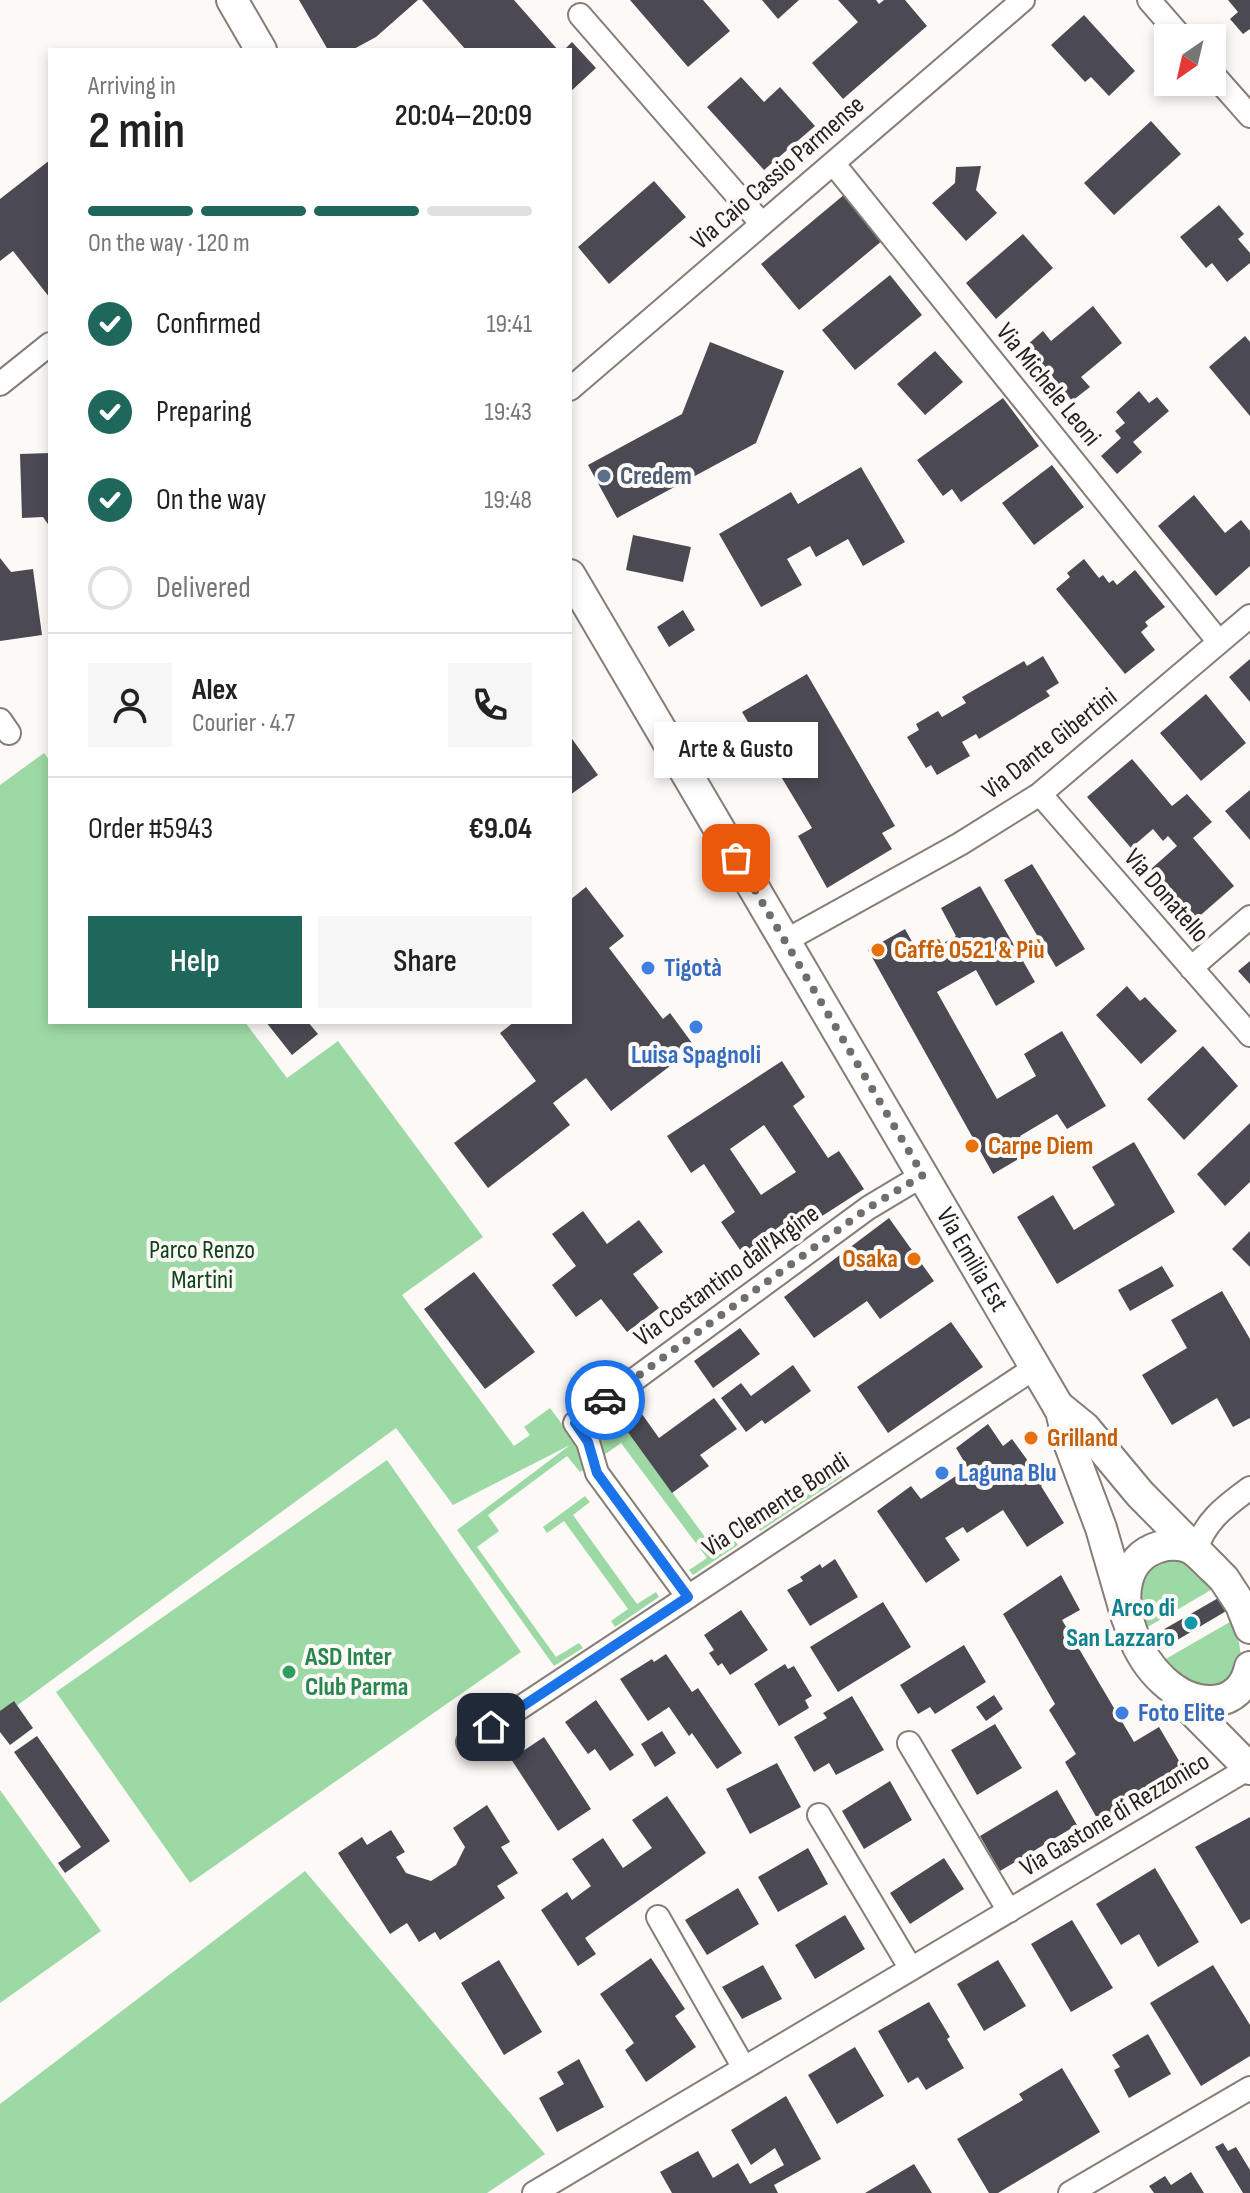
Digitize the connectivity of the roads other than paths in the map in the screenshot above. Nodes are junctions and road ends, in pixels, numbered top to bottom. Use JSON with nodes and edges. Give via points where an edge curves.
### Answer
{"nodes":[{"id":1,"x":232,"y":0,"type":"edge"},
{"id":2,"x":1023,"y":0,"type":"edge"},
{"id":3,"x":1149,"y":0,"type":"edge"},
{"id":4,"x":580,"y":15,"type":"dead end"},
{"id":5,"x":1170,"y":24,"type":"edge"},
{"id":6,"x":260,"y":48,"type":"edge"},
{"id":7,"x":1226,"y":89,"type":"edge"},
{"id":8,"x":1250,"y":116,"type":"edge"},
{"id":9,"x":833,"y":163,"type":"junction"},
{"id":10,"x":762,"y":224,"type":"junction"},
{"id":11,"x":48,"y":346,"type":"edge"},
{"id":12,"x":0,"y":384,"type":"edge"},
{"id":13,"x":572,"y":387,"type":"edge"},
{"id":14,"x":574,"y":590,"type":"edge"},
{"id":15,"x":1250,"y":616,"type":"edge"},
{"id":16,"x":1219,"y":642,"type":"junction"},
{"id":17,"x":1040,"y":794,"type":"junction"},
{"id":18,"x":1250,"y":917,"type":"edge"},
{"id":19,"x":785,"y":941,"type":"junction"},
{"id":20,"x":1191,"y":968,"type":"junction"},
{"id":21,"x":1250,"y":1035,"type":"edge"},
{"id":22,"x":923,"y":1175,"type":"junction"},
{"id":23,"x":1036,"y":1367,"type":"junction"},
{"id":24,"x":1058,"y":1406,"type":"junction"},
{"id":25,"x":1250,"y":1488,"type":"edge"},
{"id":26,"x":1205,"y":1559,"type":"junction"},
{"id":27,"x":688,"y":1597,"type":"junction"},
{"id":28,"x":1127,"y":1618,"type":"junction"},
{"id":29,"x":1250,"y":1628,"type":"edge"},
{"id":30,"x":1250,"y":1667,"type":"edge"},
{"id":31,"x":1173,"y":1691,"type":"junction"},
{"id":32,"x":468,"y":1742,"type":"dead end"},
{"id":33,"x":909,"y":1743,"type":"dead end"},
{"id":34,"x":1250,"y":1768,"type":"edge"},
{"id":35,"x":819,"y":1815,"type":"dead end"},
{"id":36,"x":1009,"y":1911,"type":"junction"},
{"id":37,"x":658,"y":1917,"type":"dead end"},
{"id":38,"x":911,"y":1969,"type":"junction"},
{"id":39,"x":744,"y":2068,"type":"junction"},
{"id":40,"x":1250,"y":2088,"type":"edge"},
{"id":41,"x":534,"y":2193,"type":"edge"},
{"id":42,"x":1070,"y":2193,"type":"edge"}],
"edges":[{"from":1,"to":6,"type":"main road"},
{"from":2,"to":9,"type":"street","name":"Via Caio Cassio Parmense"},
{"from":3,"to":5,"type":"street"},
{"from":4,"to":10,"type":"street"},
{"from":7,"to":8,"type":"street"},
{"from":9,"to":10,"type":"street","name":"Via Caio Cassio Parmense"},
{"from":9,"to":16,"type":"street","name":"Via Michele Leoni"},
{"from":10,"to":13,"type":"street","name":"Via Caio Cassio Parmense"},
{"from":11,"to":12,"type":"street"},
{"from":14,"to":19,"type":"main road","name":"Via Emilia Est"},
{"from":15,"to":16,"type":"street","name":"Via Dante Gibertini"},
{"from":16,"to":17,"type":"street","name":"Via Dante Gibertini"},
{"from":17,"to":19,"type":"street","name":"Via Dante Gibertini"},
{"from":17,"to":20,"type":"street","name":"Via Donatello"},
{"from":18,"to":20,"type":"street"},
{"from":19,"to":22,"type":"main road","name":"Via Emilia Est"},
{"from":20,"to":21,"type":"street","name":"Via Donatello"},
{"from":22,"to":23,"type":"main road","name":"Via Emilia Est"},
{"from":22,"to":27,"type":"street","name":"Via Costantino dall'Argine","via":[[868,1208],[575,1423],[588,1442],[597,1473]]},
{"from":23,"to":24,"type":"main road","name":"Via Emilia Est"},
{"from":23,"to":27,"type":"street","name":"Via Clemente Bondi"},
{"from":24,"to":26,"type":"main road","name":"Via Emilia Est","via":[[1085,1428]]},
{"from":24,"to":28,"type":"main road","name":"Via Emilia Est"},
{"from":25,"to":26,"type":"street","via":[[1208,1524]]},
{"from":26,"to":28,"type":"main road","name":"Via Emilia Est","via":[[1190,1548],[1169,1544],[1146,1551],[1127,1578]]},
{"from":26,"to":29,"type":"main road","name":"Via Emilia Est","via":[[1234,1592]]},
{"from":27,"to":32,"type":"street","name":"Via Clemente Bondi"},
{"from":28,"to":31,"type":"main road","name":"Via Emilia Est","via":[[1145,1658]]},
{"from":30,"to":31,"type":"main road","via":[[1243,1686],[1232,1696],[1202,1701]]},
{"from":31,"to":34,"type":"main road","name":"Via Emilia Est"},
{"from":33,"to":36,"type":"street","name":"Via Gastone di Rezzonico"},
{"from":34,"to":36,"type":"street","name":"Via Gastone di Rezzonico"},
{"from":35,"to":38,"type":"street"},
{"from":36,"to":38,"type":"street","name":"Via Gastone di Rezzonico"},
{"from":37,"to":39,"type":"street"},
{"from":38,"to":39,"type":"street","name":"Via Gastone di Rezzonico"},
{"from":39,"to":41,"type":"street","name":"Via Gastone di Rezzonico"},
{"from":40,"to":42,"type":"street"}]}
